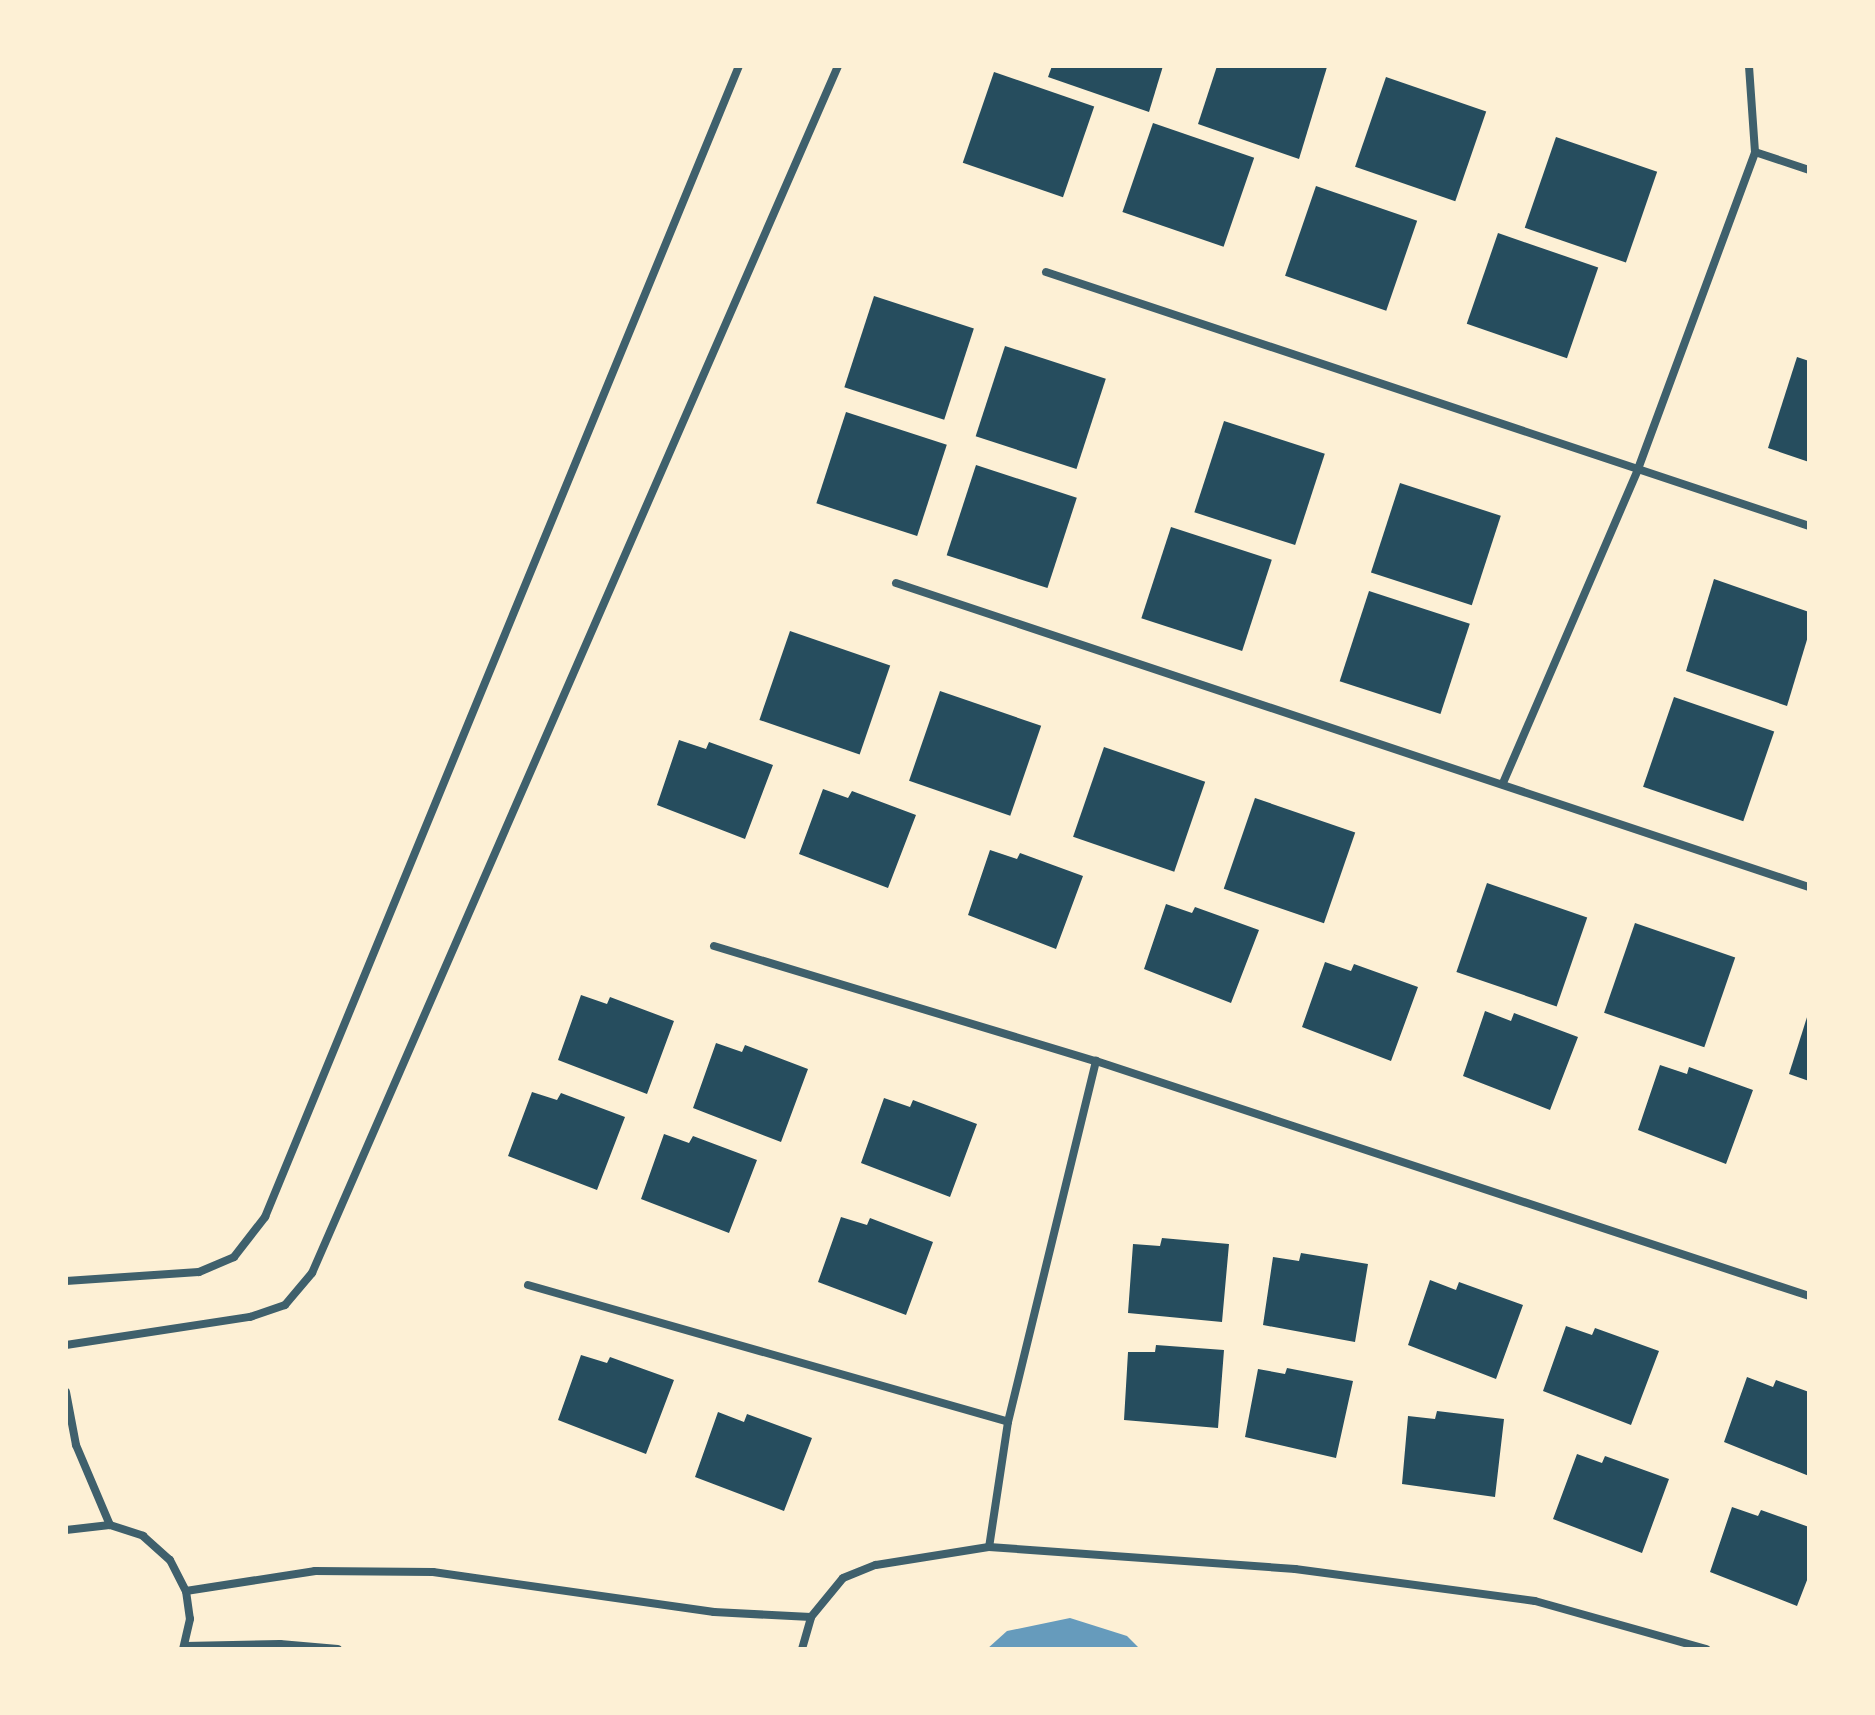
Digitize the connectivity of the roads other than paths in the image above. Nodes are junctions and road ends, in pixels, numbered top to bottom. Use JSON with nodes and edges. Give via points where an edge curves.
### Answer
{"nodes":[{"id":1,"x":739,"y":66,"type":"edge"},
{"id":2,"x":838,"y":66,"type":"edge"},
{"id":3,"x":1749,"y":66,"type":"edge"},
{"id":4,"x":1755,"y":152,"type":"junction"},
{"id":5,"x":1809,"y":170,"type":"edge"},
{"id":6,"x":1046,"y":272,"type":"dead end"},
{"id":7,"x":1638,"y":469,"type":"junction"},
{"id":8,"x":1809,"y":526,"type":"edge"},
{"id":9,"x":896,"y":583,"type":"dead end"},
{"id":10,"x":1503,"y":783,"type":"junction"},
{"id":11,"x":1809,"y":887,"type":"edge"},
{"id":12,"x":714,"y":946,"type":"dead end"},
{"id":13,"x":1096,"y":1061,"type":"junction"},
{"id":14,"x":66,"y":1281,"type":"edge"},
{"id":15,"x":528,"y":1285,"type":"dead end"},
{"id":16,"x":1809,"y":1296,"type":"edge"},
{"id":17,"x":66,"y":1345,"type":"edge"},
{"id":18,"x":66,"y":1392,"type":"edge"},
{"id":19,"x":1008,"y":1422,"type":"junction"},
{"id":20,"x":110,"y":1525,"type":"junction"},
{"id":21,"x":66,"y":1530,"type":"edge"},
{"id":22,"x":989,"y":1547,"type":"junction"},
{"id":23,"x":186,"y":1591,"type":"junction"},
{"id":24,"x":811,"y":1617,"type":"junction"},
{"id":25,"x":184,"y":1648,"type":"edge"},
{"id":26,"x":338,"y":1649,"type":"edge"},
{"id":27,"x":802,"y":1649,"type":"edge"},
{"id":28,"x":1706,"y":1649,"type":"edge"}],
"edges":[{"from":1,"to":14,"type":"street","via":[[265,1217],[234,1257],[199,1272]]},
{"from":2,"to":17,"type":"street","via":[[312,1273],[285,1305],[250,1317]]},
{"from":3,"to":4,"type":"street"},
{"from":4,"to":5,"type":"street"},
{"from":4,"to":7,"type":"street"},
{"from":6,"to":7,"type":"street"},
{"from":7,"to":8,"type":"street"},
{"from":7,"to":10,"type":"street"},
{"from":9,"to":10,"type":"street"},
{"from":10,"to":11,"type":"street"},
{"from":12,"to":13,"type":"street"},
{"from":13,"to":16,"type":"street"},
{"from":13,"to":19,"type":"street"},
{"from":15,"to":19,"type":"street"},
{"from":18,"to":20,"type":"street","via":[[76,1445]]},
{"from":19,"to":22,"type":"street"},
{"from":20,"to":21,"type":"street"},
{"from":20,"to":23,"type":"street","via":[[152,1544],[170,1560]]},
{"from":22,"to":24,"type":"street","via":[[876,1565],[843,1578]]},
{"from":22,"to":28,"type":"street","via":[[1295,1569],[1535,1601]]},
{"from":23,"to":24,"type":"street","via":[[315,1571],[433,1572],[714,1612]]},
{"from":23,"to":25,"type":"street","via":[[190,1619]]},
{"from":24,"to":27,"type":"street"},
{"from":25,"to":26,"type":"street","via":[[280,1644]]}]}
